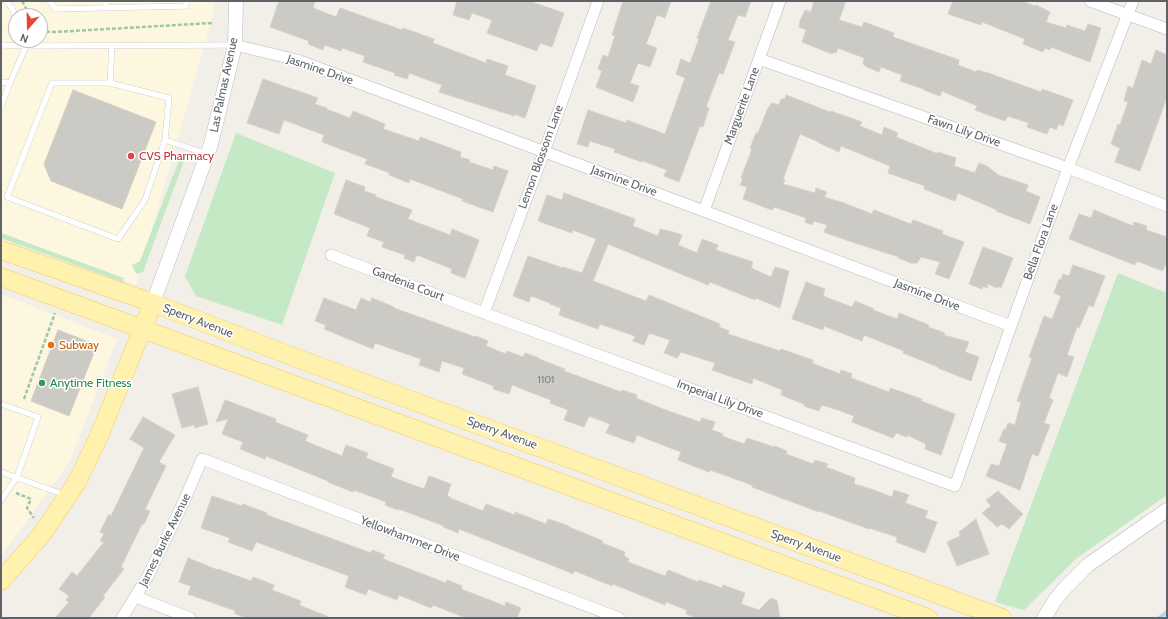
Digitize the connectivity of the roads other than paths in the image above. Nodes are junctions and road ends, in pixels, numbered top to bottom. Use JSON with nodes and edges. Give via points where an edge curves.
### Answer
{"nodes":[{"id":1,"x":50,"y":1,"type":"edge"},
{"id":2,"x":106,"y":1,"type":"edge"},
{"id":3,"x":186,"y":1,"type":"edge"},
{"id":4,"x":236,"y":1,"type":"edge"},
{"id":5,"x":598,"y":1,"type":"edge"},
{"id":6,"x":780,"y":1,"type":"edge"},
{"id":7,"x":1090,"y":1,"type":"edge"},
{"id":8,"x":1133,"y":1,"type":"edge"},
{"id":9,"x":106,"y":8,"type":"junction"},
{"id":10,"x":1128,"y":15,"type":"junction"},
{"id":11,"x":1167,"y":30,"type":"edge"},
{"id":12,"x":48,"y":44,"type":"edge"},
{"id":13,"x":112,"y":45,"type":"junction"},
{"id":14,"x":235,"y":45,"type":"junction"},
{"id":15,"x":23,"y":48,"type":"edge"},
{"id":16,"x":759,"y":59,"type":"junction"},
{"id":17,"x":1,"y":82,"type":"edge"},
{"id":18,"x":10,"y":83,"type":"junction"},
{"id":19,"x":110,"y":83,"type":"junction"},
{"id":20,"x":1,"y":106,"type":"edge"},
{"id":21,"x":165,"y":140,"type":"junction"},
{"id":22,"x":544,"y":152,"type":"junction"},
{"id":23,"x":207,"y":154,"type":"junction"},
{"id":24,"x":1068,"y":168,"type":"junction"},
{"id":25,"x":1167,"y":206,"type":"edge"},
{"id":26,"x":704,"y":211,"type":"junction"},
{"id":27,"x":1,"y":250,"type":"edge"},
{"id":28,"x":331,"y":255,"type":"dead end"},
{"id":29,"x":2,"y":280,"type":"edge"},
{"id":30,"x":153,"y":303,"type":"junction"},
{"id":31,"x":484,"y":312,"type":"junction"},
{"id":32,"x":1010,"y":326,"type":"junction"},
{"id":33,"x":142,"y":329,"type":"junction"},
{"id":34,"x":1,"y":404,"type":"edge"},
{"id":35,"x":202,"y":459,"type":"joint"},
{"id":36,"x":1,"y":472,"type":"edge"},
{"id":37,"x":17,"y":477,"type":"junction"},
{"id":38,"x":955,"y":486,"type":"joint"},
{"id":39,"x":68,"y":496,"type":"junction"},
{"id":40,"x":1,"y":500,"type":"edge"},
{"id":41,"x":1167,"y":510,"type":"edge"},
{"id":42,"x":1,"y":581,"type":"edge"},
{"id":43,"x":136,"y":597,"type":"junction"},
{"id":44,"x":122,"y":618,"type":"edge"},
{"id":45,"x":190,"y":618,"type":"edge"},
{"id":46,"x":619,"y":618,"type":"edge"},
{"id":47,"x":928,"y":618,"type":"edge"},
{"id":48,"x":1002,"y":618,"type":"edge"},
{"id":49,"x":1044,"y":618,"type":"edge"}],
"edges":[{"from":1,"to":9,"type":"lane","via":[[55,9]]},
{"from":2,"to":9,"type":"lane"},
{"from":3,"to":9,"type":"lane","via":[[186,6]]},
{"from":4,"to":14,"type":"street","name":"Las Palmas Avenue"},
{"from":5,"to":22,"type":"street","name":"Lemon Blossom Lane"},
{"from":6,"to":16,"type":"street","name":"Marguerite Lane"},
{"from":7,"to":10,"type":"street"},
{"from":8,"to":10,"type":"street","name":"Bella Flora Lane"},
{"from":10,"to":11,"type":"street"},
{"from":10,"to":24,"type":"street","name":"Bella Flora Lane"},
{"from":12,"to":13,"type":"lane"},
{"from":13,"to":14,"type":"lane"},
{"from":13,"to":19,"type":"lane"},
{"from":14,"to":22,"type":"street","name":"Jasmine Drive","via":[[297,60]]},
{"from":14,"to":23,"type":"street","name":"Las Palmas Avenue"},
{"from":15,"to":18,"type":"lane"},
{"from":16,"to":24,"type":"street","name":"Fawn Lily Drive"},
{"from":16,"to":26,"type":"street","name":"Marguerite Lane"},
{"from":17,"to":18,"type":"lane"},
{"from":18,"to":20,"type":"lane"},
{"from":19,"to":21,"type":"lane","via":[[170,98]]},
{"from":19,"to":21,"type":"lane","via":[[52,83],[7,197],[118,239],[145,200]]},
{"from":21,"to":23,"type":"lane"},
{"from":22,"to":26,"type":"street","name":"Jasmine Drive"},
{"from":22,"to":31,"type":"street","name":"Lemon Blossom Lane"},
{"from":23,"to":30,"type":"street","name":"Las Palmas Avenue"},
{"from":24,"to":25,"type":"street","name":"Fawn Lily Drive"},
{"from":24,"to":32,"type":"street","name":"Bella Flora Lane"},
{"from":26,"to":32,"type":"street","name":"Jasmine Drive"},
{"from":27,"to":30,"type":"main road","name":"Sperry Avenue"},
{"from":28,"to":31,"type":"street","name":"Gardenia Court"},
{"from":29,"to":33,"type":"main road"},
{"from":30,"to":33,"type":"main road"},
{"from":30,"to":48,"type":"main road","name":"Sperry Avenue"},
{"from":31,"to":38,"type":"street","name":"Imperial Lily Drive"},
{"from":32,"to":38,"type":"street","name":"Bella Flora Lane"},
{"from":33,"to":39,"type":"main road","via":[[99,436]]},
{"from":33,"to":47,"type":"main road"},
{"from":34,"to":37,"type":"lane","via":[[38,418]]},
{"from":35,"to":43,"type":"street","name":"James Burke Avenue","via":[[166,542]]},
{"from":35,"to":46,"type":"street","name":"Yellowhammer Drive"},
{"from":36,"to":37,"type":"lane"},
{"from":37,"to":39,"type":"lane"},
{"from":37,"to":40,"type":"lane"},
{"from":39,"to":42,"type":"main road","via":[[42,534]]},
{"from":41,"to":49,"type":"street","via":[[1088,565],[1065,588]]},
{"from":43,"to":44,"type":"street","name":"James Burke Avenue"},
{"from":43,"to":45,"type":"street"}]}
